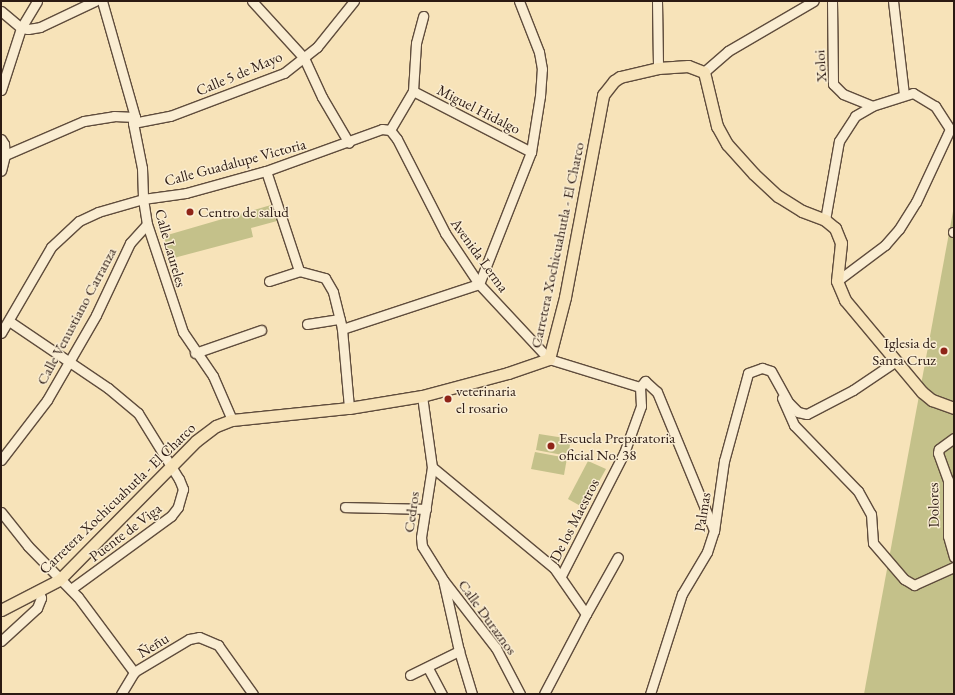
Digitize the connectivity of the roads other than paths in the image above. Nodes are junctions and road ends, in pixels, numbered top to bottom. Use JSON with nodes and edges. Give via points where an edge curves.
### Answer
{"nodes":[{"id":1,"x":37,"y":1,"type":"edge"},
{"id":2,"x":95,"y":1,"type":"edge"},
{"id":3,"x":102,"y":1,"type":"edge"},
{"id":4,"x":252,"y":1,"type":"edge"},
{"id":5,"x":354,"y":1,"type":"edge"},
{"id":6,"x":519,"y":1,"type":"edge"},
{"id":7,"x":657,"y":1,"type":"edge"},
{"id":8,"x":814,"y":1,"type":"edge"},
{"id":9,"x":832,"y":1,"type":"edge"},
{"id":10,"x":893,"y":1,"type":"edge"},
{"id":11,"x":1,"y":11,"type":"edge"},
{"id":12,"x":423,"y":16,"type":"dead end"},
{"id":13,"x":21,"y":28,"type":"junction"},
{"id":14,"x":304,"y":58,"type":"junction"},
{"id":15,"x":658,"y":68,"type":"junction"},
{"id":16,"x":704,"y":72,"type":"junction"},
{"id":17,"x":1,"y":90,"type":"edge"},
{"id":18,"x":413,"y":91,"type":"junction"},
{"id":19,"x":904,"y":94,"type":"junction"},
{"id":20,"x":872,"y":106,"type":"junction"},
{"id":21,"x":134,"y":120,"type":"junction"},
{"id":22,"x":390,"y":130,"type":"junction"},
{"id":23,"x":952,"y":130,"type":"edge"},
{"id":24,"x":1,"y":139,"type":"edge"},
{"id":25,"x":349,"y":143,"type":"junction"},
{"id":26,"x":531,"y":152,"type":"junction"},
{"id":27,"x":5,"y":155,"type":"junction"},
{"id":28,"x":266,"y":170,"type":"junction"},
{"id":29,"x":1,"y":172,"type":"edge"},
{"id":30,"x":143,"y":199,"type":"junction"},
{"id":31,"x":825,"y":220,"type":"junction"},
{"id":32,"x":147,"y":224,"type":"junction"},
{"id":33,"x":299,"y":271,"type":"junction"},
{"id":34,"x":269,"y":281,"type":"dead end"},
{"id":35,"x":837,"y":281,"type":"junction"},
{"id":36,"x":479,"y":284,"type":"junction"},
{"id":37,"x":340,"y":319,"type":"junction"},
{"id":38,"x":9,"y":321,"type":"junction"},
{"id":39,"x":307,"y":324,"type":"dead end"},
{"id":40,"x":342,"y":329,"type":"junction"},
{"id":41,"x":261,"y":330,"type":"dead end"},
{"id":42,"x":1,"y":333,"type":"edge"},
{"id":43,"x":195,"y":352,"type":"junction"},
{"id":44,"x":549,"y":360,"type":"junction"},
{"id":45,"x":71,"y":361,"type":"junction"},
{"id":46,"x":896,"y":361,"type":"junction"},
{"id":47,"x":640,"y":387,"type":"junction"},
{"id":48,"x":780,"y":391,"type":"junction"},
{"id":49,"x":422,"y":396,"type":"junction"},
{"id":50,"x":349,"y":408,"type":"junction"},
{"id":51,"x":954,"y":408,"type":"edge"},
{"id":52,"x":232,"y":420,"type":"junction"},
{"id":53,"x":954,"y":438,"type":"edge"},
{"id":54,"x":1,"y":460,"type":"edge"},
{"id":55,"x":170,"y":466,"type":"junction"},
{"id":56,"x":432,"y":467,"type":"junction"},
{"id":57,"x":345,"y":507,"type":"dead end"},
{"id":58,"x":426,"y":509,"type":"junction"},
{"id":59,"x":1,"y":512,"type":"edge"},
{"id":60,"x":714,"y":531,"type":"junction"},
{"id":61,"x":618,"y":557,"type":"dead end"},
{"id":62,"x":954,"y":557,"type":"edge"},
{"id":63,"x":954,"y":566,"type":"edge"},
{"id":64,"x":561,"y":576,"type":"junction"},
{"id":65,"x":59,"y":580,"type":"junction"},
{"id":66,"x":443,"y":580,"type":"junction"},
{"id":67,"x":71,"y":590,"type":"junction"},
{"id":68,"x":39,"y":592,"type":"junction"},
{"id":69,"x":1,"y":610,"type":"edge"},
{"id":70,"x":586,"y":614,"type":"junction"},
{"id":71,"x":1,"y":641,"type":"edge"},
{"id":72,"x":459,"y":651,"type":"junction"},
{"id":73,"x":428,"y":668,"type":"junction"},
{"id":74,"x":134,"y":672,"type":"junction"},
{"id":75,"x":410,"y":676,"type":"dead end"},
{"id":76,"x":121,"y":694,"type":"edge"},
{"id":77,"x":253,"y":694,"type":"edge"},
{"id":78,"x":442,"y":694,"type":"edge"},
{"id":79,"x":472,"y":694,"type":"edge"},
{"id":80,"x":520,"y":694,"type":"edge"},
{"id":81,"x":544,"y":694,"type":"edge"},
{"id":82,"x":650,"y":694,"type":"edge"}],
"edges":[{"from":1,"to":13,"type":"street"},
{"from":2,"to":13,"type":"street","via":[[40,27]]},
{"from":3,"to":21,"type":"street","name":"Calle Laureles"},
{"from":4,"to":14,"type":"street"},
{"from":5,"to":14,"type":"street","name":"Calle 5 de Mayo","via":[[334,28]]},
{"from":6,"to":26,"type":"street","via":[[539,52],[542,69]]},
{"from":7,"to":15,"type":"street"},
{"from":8,"to":16,"type":"street","via":[[728,51]]},
{"from":9,"to":20,"type":"street","name":"Xoloi","via":[[833,84],[843,94]]},
{"from":10,"to":19,"type":"street"},
{"from":11,"to":13,"type":"street"},
{"from":12,"to":18,"type":"street","via":[[416,44]]},
{"from":13,"to":17,"type":"street"},
{"from":14,"to":21,"type":"street","name":"Calle 5 de Mayo","via":[[284,72],[170,116]]},
{"from":14,"to":25,"type":"street","via":[[322,97]]},
{"from":15,"to":16,"type":"main road","name":"Carretera Xochicuahutla - El Charco","via":[[688,66]]},
{"from":15,"to":44,"type":"main road","name":"Carretera Xochicuahutla - El Charco","via":[[614,81],[603,95],[565,297]]},
{"from":16,"to":31,"type":"main road","via":[[717,126],[739,159],[778,196],[802,212]]},
{"from":18,"to":22,"type":"street"},
{"from":18,"to":26,"type":"street","name":"Miguel Hidalgo"},
{"from":19,"to":20,"type":"street"},
{"from":19,"to":23,"type":"street","via":[[913,93],[927,100],[946,119]]},
{"from":20,"to":31,"type":"street","via":[[855,116],[839,141]]},
{"from":21,"to":27,"type":"street","name":"Calle 5 de Mayo","via":[[114,116],[84,121]]},
{"from":21,"to":30,"type":"street","name":"Calle Laureles","via":[[142,168]]},
{"from":22,"to":25,"type":"street","name":"Calle Guadalupe Victoria","via":[[382,129]]},
{"from":22,"to":36,"type":"street","name":"Avenida Lerma","via":[[442,228]]},
{"from":23,"to":35,"type":"street","via":[[916,202],[899,229],[885,245]]},
{"from":24,"to":27,"type":"street"},
{"from":25,"to":28,"type":"street","name":"Calle Guadalupe Victoria"},
{"from":26,"to":36,"type":"street"},
{"from":27,"to":29,"type":"street"},
{"from":28,"to":30,"type":"street","name":"Calle Guadalupe Victoria","via":[[186,193]]},
{"from":28,"to":33,"type":"street"},
{"from":30,"to":32,"type":"street","name":"Calle Laureles"},
{"from":30,"to":38,"type":"street","name":"Calle Guadalupe Victoria","via":[[98,212],[78,221],[65,231],[51,247]]},
{"from":31,"to":35,"type":"main road","via":[[835,228],[841,243]]},
{"from":32,"to":43,"type":"street","name":"Calle Laureles","via":[[177,316]]},
{"from":32,"to":45,"type":"street","name":"Calle Venustiano Carranza","via":[[127,250]]},
{"from":33,"to":34,"type":"street"},
{"from":33,"to":37,"type":"street","via":[[319,275],[329,282]]},
{"from":35,"to":46,"type":"main road","via":[[845,300]]},
{"from":36,"to":40,"type":"street"},
{"from":36,"to":44,"type":"street","name":"Avenida Lerma"},
{"from":37,"to":39,"type":"street"},
{"from":37,"to":40,"type":"street"},
{"from":38,"to":42,"type":"street","name":"Calle Guadalupe Victoria"},
{"from":38,"to":45,"type":"street"},
{"from":40,"to":50,"type":"street"},
{"from":41,"to":43,"type":"street"},
{"from":43,"to":52,"type":"street","name":"Calle Laureles","via":[[214,376]]},
{"from":44,"to":47,"type":"street"},
{"from":44,"to":49,"type":"main road","name":"Carretera Xochicuahutla - El Charco"},
{"from":45,"to":54,"type":"street","name":"Calle Venustiano Carranza","via":[[38,412]]},
{"from":45,"to":55,"type":"street","via":[[138,413]]},
{"from":46,"to":48,"type":"street","name":"Palmas","via":[[853,390],[807,414],[794,409]]},
{"from":46,"to":51,"type":"main road","via":[[932,400]]},
{"from":47,"to":60,"type":"street","via":[[645,381],[657,392]]},
{"from":47,"to":64,"type":"street","name":"De los Maestros","via":[[641,406],[624,453]]},
{"from":48,"to":60,"type":"street","name":"Palmas","via":[[768,369],[748,372],[724,461]]},
{"from":48,"to":63,"type":"street","name":"Palmas","via":[[786,412],[794,425],[858,491],[871,514],[874,543],[904,579],[914,584]]},
{"from":49,"to":50,"type":"main road","name":"Carretera Xochicuahutla - El Charco"},
{"from":49,"to":56,"type":"street","name":"Cedros"},
{"from":50,"to":52,"type":"main road","name":"Carretera Xochicuahutla - El Charco"},
{"from":52,"to":55,"type":"main road","name":"Carretera Xochicuahutla - El Charco","via":[[206,433]]},
{"from":53,"to":62,"type":"street","name":"Dolores","via":[[939,449],[938,453],[948,480],[948,536]]},
{"from":55,"to":65,"type":"main road","name":"Carretera Xochicuahutla - El Charco"},
{"from":55,"to":67,"type":"street","name":"Puente de Viga","via":[[183,489],[178,507],[171,516]]},
{"from":56,"to":58,"type":"street","name":"Cedros"},
{"from":56,"to":64,"type":"street","name":"De los Maestros"},
{"from":57,"to":58,"type":"street"},
{"from":58,"to":66,"type":"street","name":"Cedros","via":[[422,546]]},
{"from":59,"to":65,"type":"street","name":"Ñeñu"},
{"from":60,"to":82,"type":"street","name":"Palmas","via":[[707,552],[682,594]]},
{"from":61,"to":70,"type":"street"},
{"from":64,"to":70,"type":"street"},
{"from":65,"to":67,"type":"street","name":"Ñeñu"},
{"from":65,"to":68,"type":"main road","name":"Carretera Xochicuahutla - El Charco"},
{"from":66,"to":72,"type":"street","name":"Cedros"},
{"from":66,"to":80,"type":"street","name":"Calle Duraznos","via":[[496,648]]},
{"from":67,"to":74,"type":"street","name":"Ñeñu"},
{"from":68,"to":69,"type":"main road","name":"Carretera Xochicuahutla - El Charco"},
{"from":68,"to":71,"type":"street","via":[[41,598],[37,608]]},
{"from":70,"to":81,"type":"street"},
{"from":72,"to":73,"type":"street"},
{"from":72,"to":79,"type":"street","name":"Cedros"},
{"from":73,"to":75,"type":"street"},
{"from":73,"to":78,"type":"street"},
{"from":74,"to":76,"type":"street"},
{"from":74,"to":77,"type":"street","name":"Ñeñu","via":[[189,639],[199,637],[218,645]]}]}
